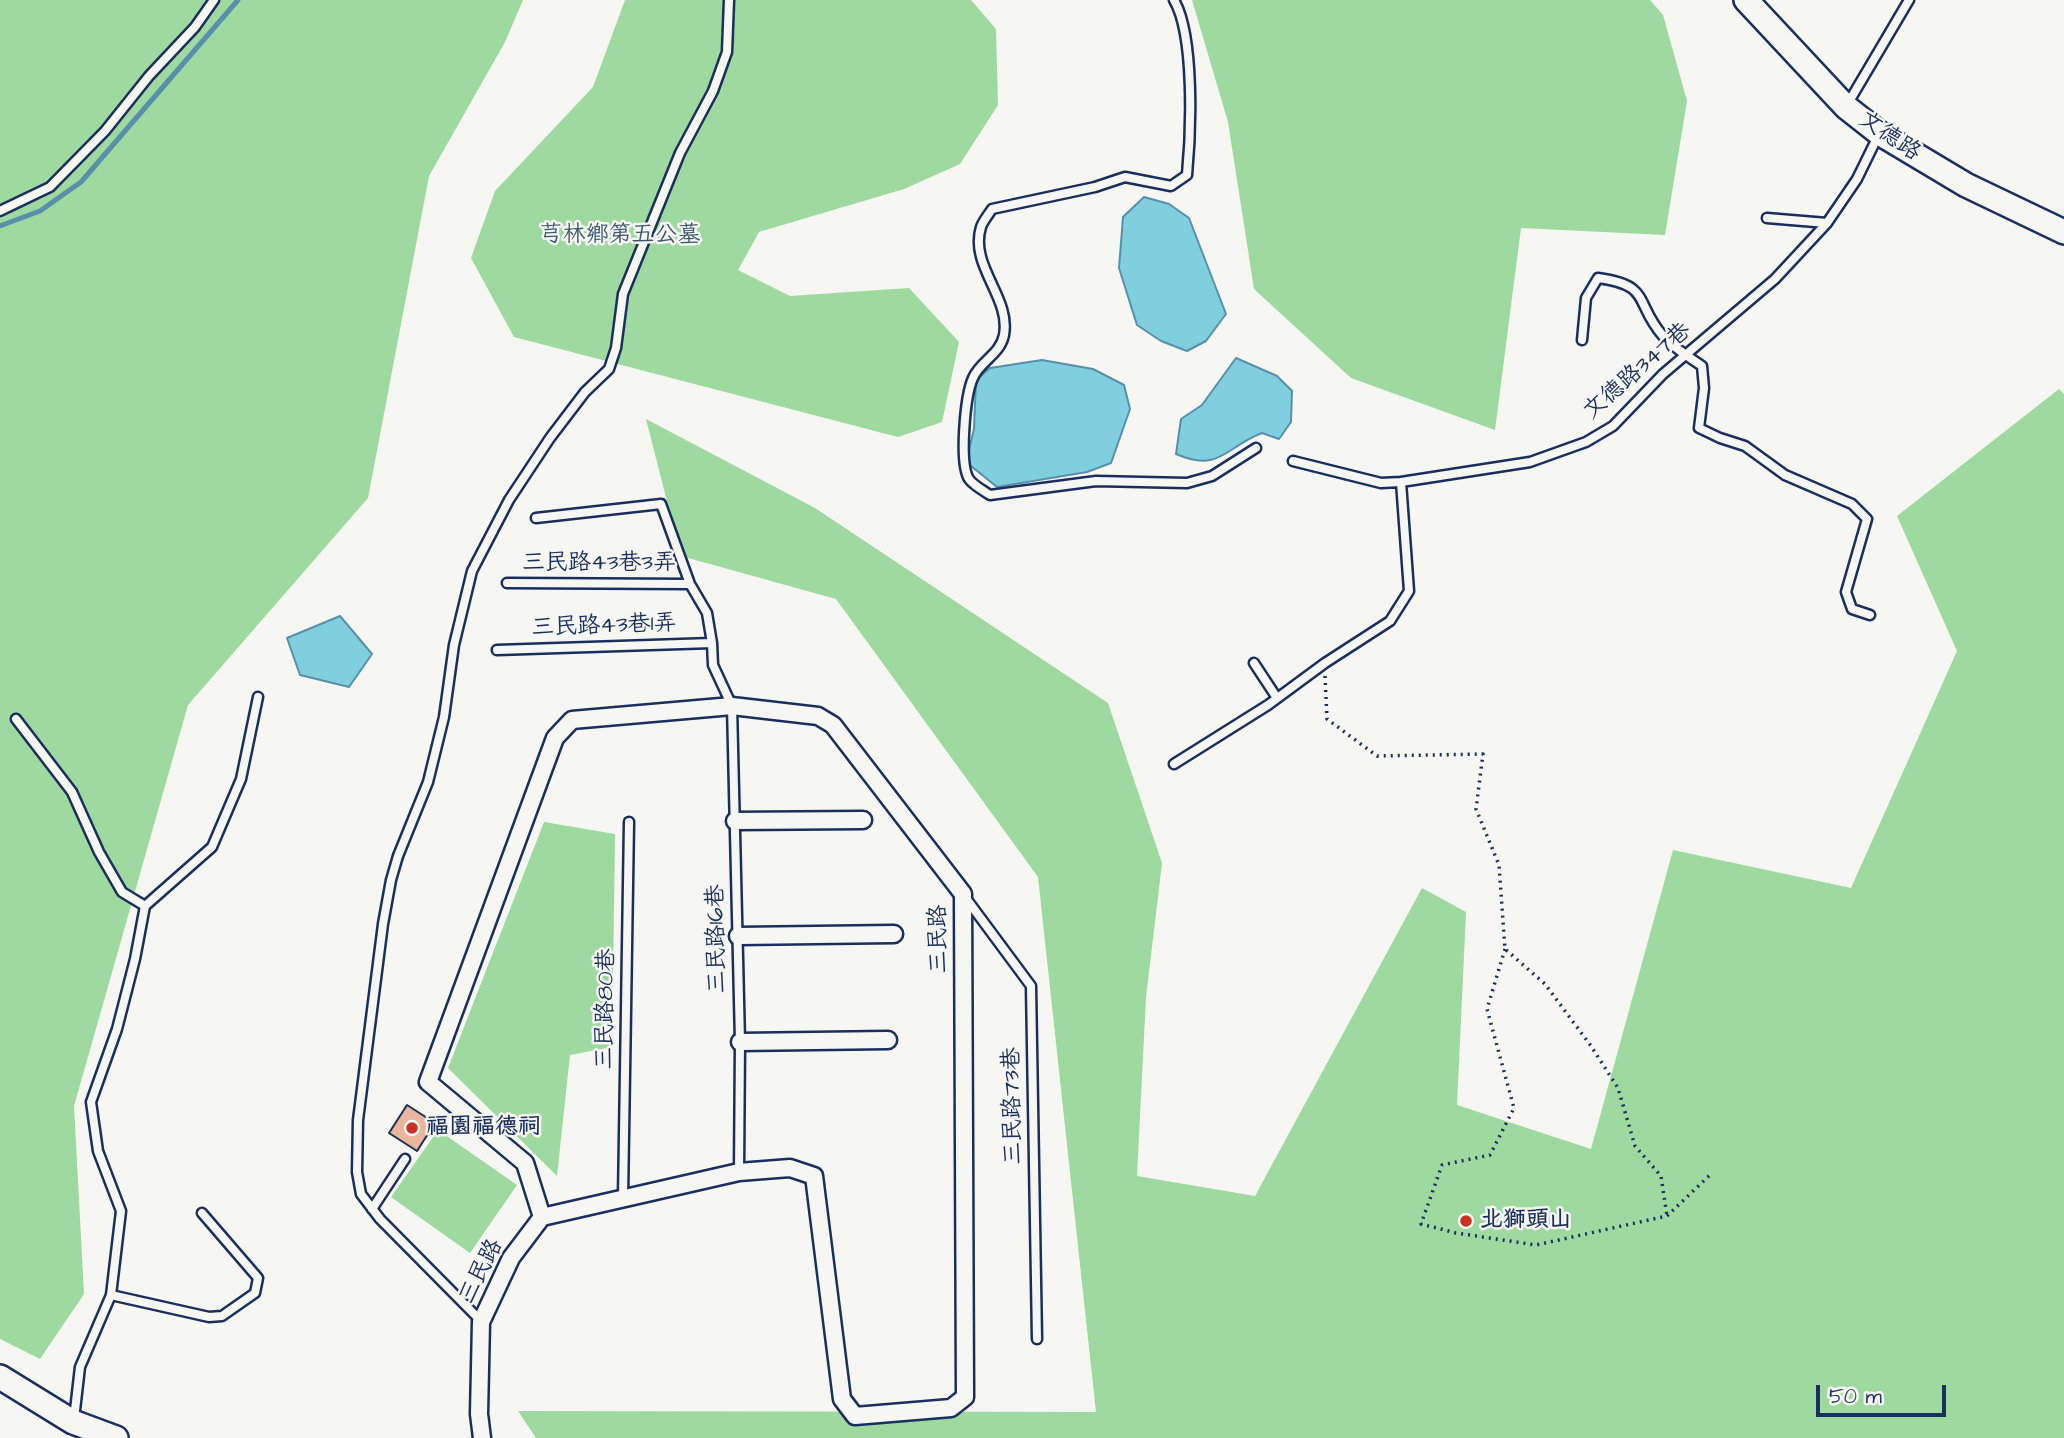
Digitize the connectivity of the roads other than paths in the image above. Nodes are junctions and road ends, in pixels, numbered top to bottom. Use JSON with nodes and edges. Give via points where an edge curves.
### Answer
{"nodes":[{"id":1,"x":214,"y":0,"type":"edge"},
{"id":2,"x":729,"y":0,"type":"edge"},
{"id":3,"x":1174,"y":0,"type":"edge"},
{"id":4,"x":1746,"y":0,"type":"edge"},
{"id":5,"x":1909,"y":0,"type":"edge"},
{"id":6,"x":1846,"y":107,"type":"junction"},
{"id":7,"x":1879,"y":133,"type":"junction"},
{"id":8,"x":0,"y":211,"type":"edge"},
{"id":9,"x":1767,"y":218,"type":"dead end"},
{"id":10,"x":1828,"y":223,"type":"junction"},
{"id":11,"x":2064,"y":232,"type":"edge"},
{"id":12,"x":1582,"y":340,"type":"dead end"},
{"id":13,"x":1685,"y":355,"type":"junction"},
{"id":14,"x":1256,"y":448,"type":"dead end"},
{"id":15,"x":1293,"y":461,"type":"dead end"},
{"id":16,"x":1401,"y":482,"type":"junction"},
{"id":17,"x":536,"y":519,"type":"dead end"},
{"id":18,"x":507,"y":583,"type":"dead end"},
{"id":19,"x":690,"y":584,"type":"junction"},
{"id":20,"x":1870,"y":615,"type":"dead end"},
{"id":21,"x":712,"y":643,"type":"junction"},
{"id":22,"x":496,"y":650,"type":"dead end"},
{"id":23,"x":1254,"y":663,"type":"dead end"},
{"id":24,"x":258,"y":697,"type":"dead end"},
{"id":25,"x":1276,"y":698,"type":"junction"},
{"id":26,"x":732,"y":706,"type":"junction"},
{"id":27,"x":16,"y":719,"type":"dead end"},
{"id":28,"x":1174,"y":764,"type":"dead end"},
{"id":29,"x":863,"y":820,"type":"dead end"},
{"id":30,"x":735,"y":821,"type":"junction"},
{"id":31,"x":629,"y":822,"type":"dead end"},
{"id":32,"x":963,"y":894,"type":"junction"},
{"id":33,"x":145,"y":906,"type":"junction"},
{"id":34,"x":894,"y":933,"type":"dead end"},
{"id":35,"x":737,"y":936,"type":"junction"},
{"id":36,"x":888,"y":1040,"type":"dead end"},
{"id":37,"x":740,"y":1042,"type":"junction"},
{"id":38,"x":405,"y":1159,"type":"dead end"},
{"id":39,"x":739,"y":1172,"type":"junction"},
{"id":40,"x":623,"y":1197,"type":"junction"},
{"id":41,"x":372,"y":1209,"type":"junction"},
{"id":42,"x":202,"y":1213,"type":"dead end"},
{"id":43,"x":542,"y":1217,"type":"junction"},
{"id":44,"x":111,"y":1296,"type":"junction"},
{"id":45,"x":481,"y":1322,"type":"junction"},
{"id":46,"x":1037,"y":1339,"type":"dead end"},
{"id":47,"x":0,"y":1377,"type":"edge"},
{"id":48,"x":73,"y":1422,"type":"junction"},
{"id":49,"x":116,"y":1438,"type":"edge"},
{"id":50,"x":482,"y":1438,"type":"edge"}],
"edges":[{"from":1,"to":8,"type":"lane","via":[[105,131],[50,187]]},
{"from":2,"to":41,"type":"lane","via":[[727,52],[623,294],[609,369],[550,438],[509,500],[472,571],[428,782],[398,856],[383,924],[358,1120],[361,1194]]},
{"from":3,"to":14,"type":"lane","via":[[1186,42],[1187,175],[1171,186],[1125,177],[992,209],[981,227],[979,252],[1001,305],[1004,334],[998,350],[973,379],[962,457],[969,480],[990,495],[1096,481],[1186,483],[1212,476]]},
{"from":4,"to":6,"type":"main road","name":"文德路"},
{"from":5,"to":6,"type":"lane"},
{"from":6,"to":7,"type":"main road","name":"文德路"},
{"from":7,"to":10,"type":"lane","name":"文德路347巷","via":[[1857,179]]},
{"from":7,"to":11,"type":"main road","name":"文德路","via":[[1966,185]]},
{"from":9,"to":10,"type":"lane"},
{"from":10,"to":13,"type":"lane","name":"文德路347巷","via":[[1776,279]]},
{"from":12,"to":13,"type":"lane","via":[[1586,298],[1598,278],[1620,281],[1640,294],[1648,316]]},
{"from":13,"to":16,"type":"lane","name":"文德路347巷","via":[[1613,426],[1586,442],[1530,462]]},
{"from":13,"to":20,"type":"lane","via":[[1702,366],[1699,428],[1745,446],[1785,475],[1852,504],[1867,519],[1846,592],[1852,609]]},
{"from":15,"to":16,"type":"lane","name":"文德路347巷","via":[[1381,483]]},
{"from":16,"to":25,"type":"lane","via":[[1409,591],[1390,621]]},
{"from":17,"to":19,"type":"lane","via":[[661,504]]},
{"from":18,"to":19,"type":"lane","name":"三民路43巷3弄"},
{"from":19,"to":21,"type":"lane","via":[[707,613]]},
{"from":21,"to":22,"type":"lane","name":"三民路43巷1弄"},
{"from":21,"to":26,"type":"lane","via":[[713,665]]},
{"from":23,"to":25,"type":"lane"},
{"from":24,"to":33,"type":"lane","via":[[241,779],[212,846]]},
{"from":25,"to":28,"type":"lane"},
{"from":26,"to":30,"type":"lane","name":"三民路16巷"},
{"from":26,"to":32,"type":"street","name":"三民路","via":[[818,716],[834,725]]},
{"from":26,"to":43,"type":"street","name":"三民路","via":[[572,720],[555,738],[428,1083],[524,1163]]},
{"from":27,"to":33,"type":"lane","via":[[72,792],[122,892]]},
{"from":29,"to":30,"type":"street"},
{"from":30,"to":35,"type":"lane","name":"三民路16巷"},
{"from":31,"to":40,"type":"lane","name":"三民路80巷"},
{"from":32,"to":39,"type":"street","name":"三民路","via":[[965,1397],[951,1408],[855,1416],[842,1399],[814,1176],[790,1168]]},
{"from":32,"to":46,"type":"lane","name":"三民路73巷","via":[[1031,986]]},
{"from":33,"to":44,"type":"lane","via":[[117,1029],[91,1102],[98,1150],[121,1211]]},
{"from":34,"to":35,"type":"street"},
{"from":35,"to":37,"type":"lane","name":"三民路16巷"},
{"from":36,"to":37,"type":"street"},
{"from":37,"to":39,"type":"lane","name":"三民路16巷"},
{"from":38,"to":41,"type":"lane"},
{"from":39,"to":40,"type":"street","name":"三民路"},
{"from":40,"to":43,"type":"street","name":"三民路"},
{"from":41,"to":45,"type":"lane"},
{"from":42,"to":44,"type":"lane","via":[[258,1279],[255,1293],[222,1316],[209,1317]]},
{"from":43,"to":45,"type":"street","name":"三民路","via":[[510,1258]]},
{"from":44,"to":48,"type":"lane","via":[[80,1367]]},
{"from":45,"to":50,"type":"street","name":"三民路"},
{"from":47,"to":48,"type":"main road"},
{"from":48,"to":49,"type":"main road"}]}
